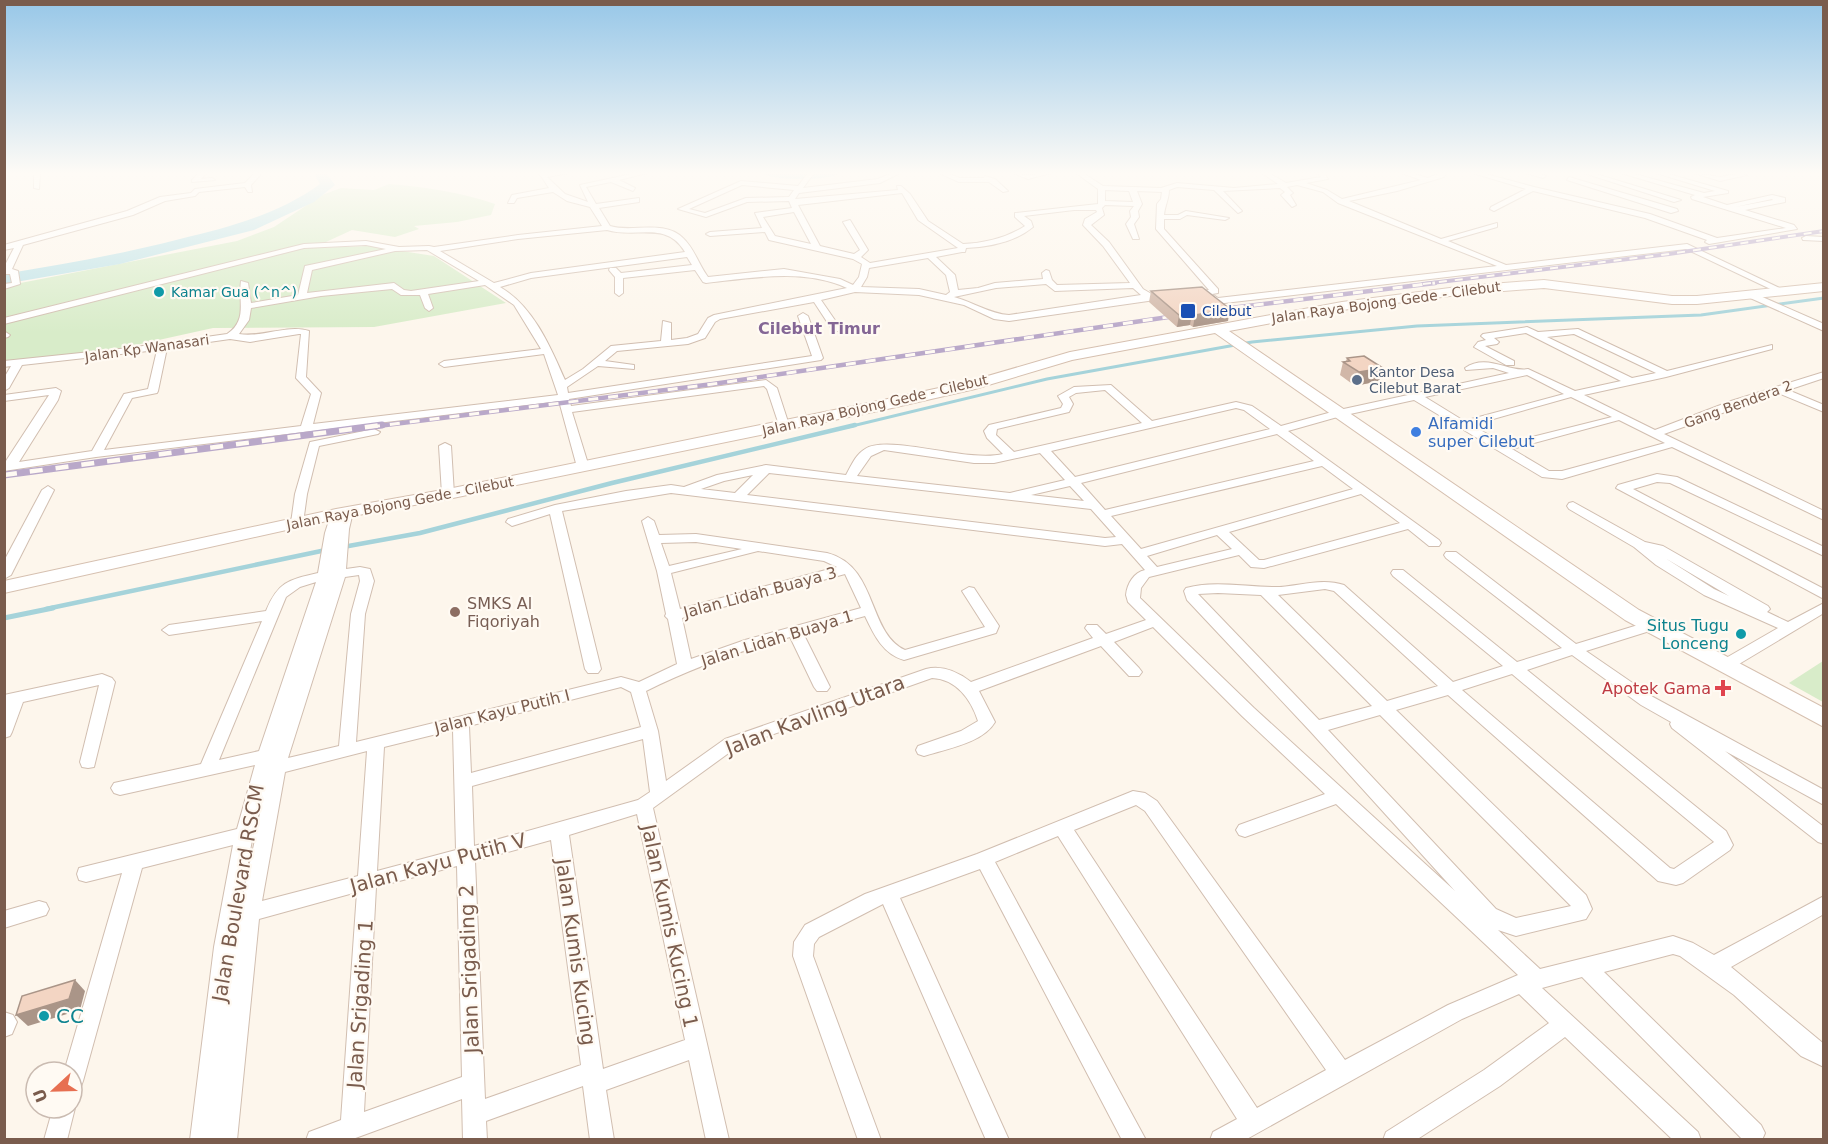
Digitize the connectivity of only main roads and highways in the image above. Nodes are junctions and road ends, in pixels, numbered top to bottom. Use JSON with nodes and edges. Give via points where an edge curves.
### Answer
{"nodes":[{"id":1,"x":1824,"y":287,"type":"edge"},
{"id":2,"x":1216,"y":328,"type":"junction"},
{"id":3,"x":4,"y":587,"type":"edge"},
{"id":4,"x":1824,"y":718,"type":"edge"}],
"edges":[{"from":1,"to":2,"type":"main road","name":"Jalan Raya Bojong Gede - Cilebut","via":[[1756,298],[1672,300],[1528,284],[1342,306]]},
{"from":2,"to":3,"type":"main road","name":"Jalan Raya Bojong Gede - Cilebut","via":[[1070,356],[970,386],[448,494],[339,521],[297,523]]},
{"from":2,"to":4,"type":"main road","via":[[1604,596],[1651,626]]}]}
